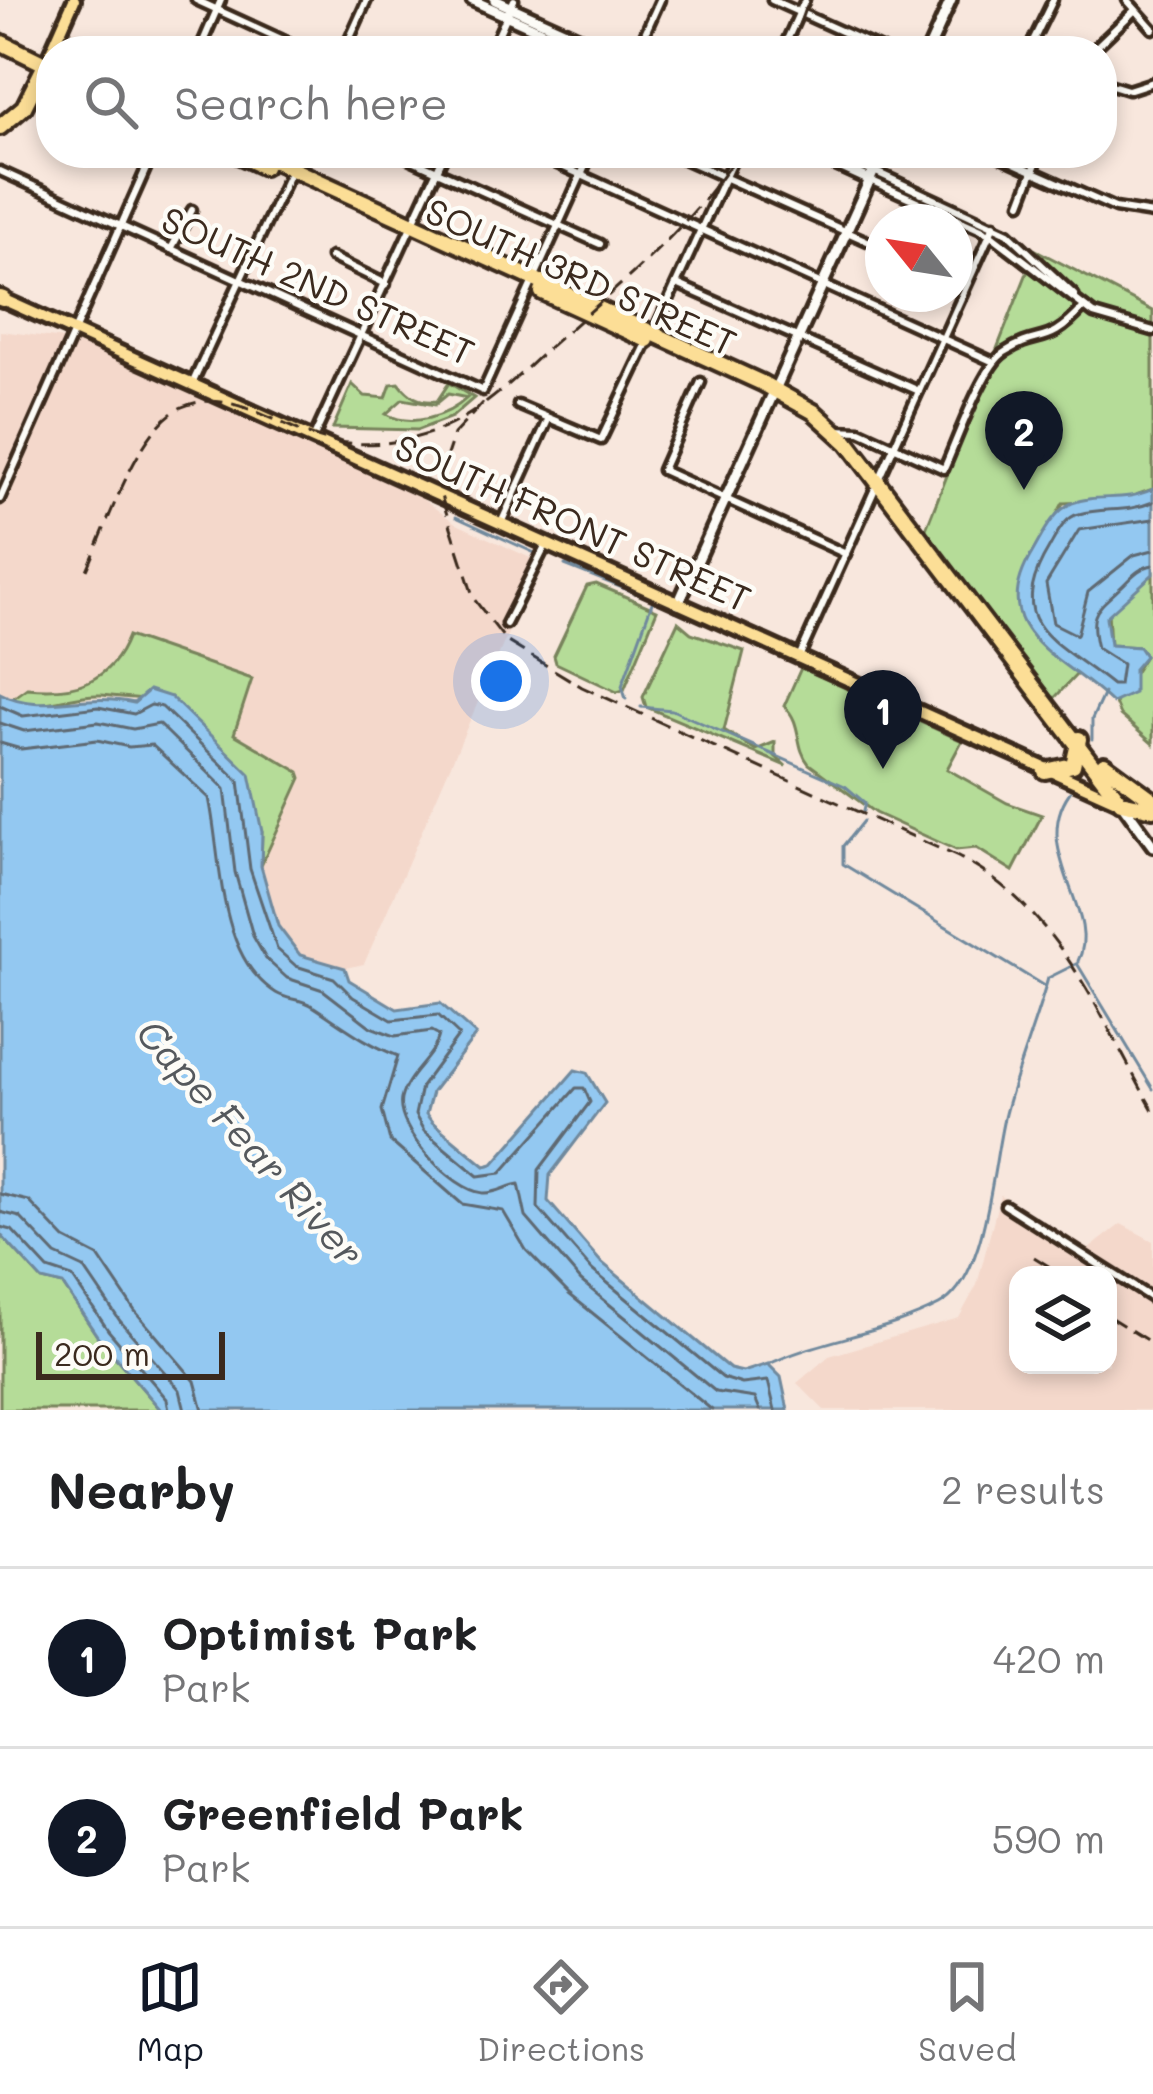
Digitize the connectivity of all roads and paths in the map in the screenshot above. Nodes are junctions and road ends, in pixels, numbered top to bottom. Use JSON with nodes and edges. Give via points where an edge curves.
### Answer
{"nodes":[{"id":1,"x":74,"y":0,"type":"edge"},
{"id":2,"x":196,"y":0,"type":"edge"},
{"id":3,"x":221,"y":0,"type":"edge"},
{"id":4,"x":367,"y":0,"type":"edge"},
{"id":5,"x":472,"y":0,"type":"edge"},
{"id":6,"x":495,"y":0,"type":"edge"},
{"id":7,"x":660,"y":0,"type":"edge"},
{"id":8,"x":772,"y":0,"type":"edge"},
{"id":9,"x":805,"y":0,"type":"edge"},
{"id":10,"x":951,"y":0,"type":"edge"},
{"id":11,"x":1053,"y":0,"type":"edge"},
{"id":12,"x":1127,"y":0,"type":"edge"},
{"id":13,"x":510,"y":8,"type":"edge"},
{"id":14,"x":217,"y":10,"type":"junction"},
{"id":15,"x":1135,"y":10,"type":"junction"},
{"id":16,"x":800,"y":12,"type":"junction"},
{"id":17,"x":1153,"y":29,"type":"edge"},
{"id":18,"x":60,"y":36,"type":"edge"},
{"id":19,"x":206,"y":36,"type":"edge"},
{"id":20,"x":275,"y":36,"type":"edge"},
{"id":21,"x":351,"y":36,"type":"edge"},
{"id":22,"x":498,"y":36,"type":"edge"},
{"id":23,"x":559,"y":36,"type":"edge"},
{"id":24,"x":574,"y":36,"type":"edge"},
{"id":25,"x":644,"y":36,"type":"edge"},
{"id":26,"x":789,"y":36,"type":"edge"},
{"id":27,"x":852,"y":36,"type":"edge"},
{"id":28,"x":935,"y":36,"type":"edge"},
{"id":29,"x":1035,"y":36,"type":"edge"},
{"id":30,"x":1108,"y":36,"type":"edge"},
{"id":31,"x":0,"y":42,"type":"edge"},
{"id":32,"x":36,"y":59,"type":"edge"},
{"id":33,"x":1153,"y":82,"type":"edge"},
{"id":34,"x":36,"y":87,"type":"edge"},
{"id":35,"x":1117,"y":87,"type":"edge"},
{"id":36,"x":0,"y":127,"type":"edge"},
{"id":37,"x":146,"y":168,"type":"edge"},
{"id":38,"x":276,"y":168,"type":"edge"},
{"id":39,"x":282,"y":168,"type":"edge"},
{"id":40,"x":292,"y":168,"type":"edge"},
{"id":41,"x":430,"y":168,"type":"edge"},
{"id":42,"x":438,"y":168,"type":"edge"},
{"id":43,"x":566,"y":168,"type":"edge"},
{"id":44,"x":584,"y":168,"type":"edge"},
{"id":45,"x":703,"y":168,"type":"edge"},
{"id":46,"x":729,"y":168,"type":"edge"},
{"id":47,"x":851,"y":168,"type":"edge"},
{"id":48,"x":859,"y":168,"type":"edge"},
{"id":49,"x":875,"y":168,"type":"edge"},
{"id":50,"x":1026,"y":168,"type":"edge"},
{"id":51,"x":1036,"y":168,"type":"edge"},
{"id":52,"x":0,"y":171,"type":"edge"},
{"id":53,"x":436,"y":171,"type":"junction"},
{"id":54,"x":1035,"y":172,"type":"junction"},
{"id":55,"x":290,"y":173,"type":"junction"},
{"id":56,"x":581,"y":175,"type":"junction"},
{"id":57,"x":872,"y":176,"type":"junction"},
{"id":58,"x":725,"y":178,"type":"junction"},
{"id":59,"x":1021,"y":203,"type":"dead end"},
{"id":60,"x":192,"y":210,"type":"dead end"},
{"id":61,"x":1153,"y":214,"type":"edge"},
{"id":62,"x":558,"y":225,"type":"junction"},
{"id":63,"x":119,"y":226,"type":"junction"},
{"id":64,"x":411,"y":228,"type":"junction"},
{"id":65,"x":702,"y":230,"type":"junction"},
{"id":66,"x":992,"y":230,"type":"junction"},
{"id":67,"x":847,"y":231,"type":"junction"},
{"id":68,"x":865,"y":240,"type":"edge"},
{"id":69,"x":601,"y":244,"type":"dead end"},
{"id":70,"x":171,"y":250,"type":"junction"},
{"id":71,"x":331,"y":257,"type":"dead end"},
{"id":72,"x":973,"y":273,"type":"edge"},
{"id":73,"x":241,"y":281,"type":"junction"},
{"id":74,"x":532,"y":283,"type":"junction"},
{"id":75,"x":823,"y":283,"type":"junction"},
{"id":76,"x":386,"y":284,"type":"junction"},
{"id":77,"x":677,"y":284,"type":"junction"},
{"id":78,"x":1,"y":298,"type":"edge"},
{"id":79,"x":1084,"y":307,"type":"junction"},
{"id":80,"x":954,"y":312,"type":"edge"},
{"id":81,"x":72,"y":331,"type":"junction"},
{"id":82,"x":1153,"y":331,"type":"edge"},
{"id":83,"x":362,"y":336,"type":"junction"},
{"id":84,"x":799,"y":336,"type":"junction"},
{"id":85,"x":942,"y":336,"type":"junction"},
{"id":86,"x":651,"y":337,"type":"junction"},
{"id":87,"x":994,"y":362,"type":"junction"},
{"id":88,"x":193,"y":382,"type":"junction"},
{"id":89,"x":701,"y":382,"type":"dead end"},
{"id":90,"x":919,"y":391,"type":"junction"},
{"id":91,"x":773,"y":393,"type":"junction"},
{"id":92,"x":518,"y":405,"type":"dead end"},
{"id":93,"x":548,"y":420,"type":"junction"},
{"id":94,"x":836,"y":430,"type":"junction"},
{"id":95,"x":313,"y":439,"type":"junction"},
{"id":96,"x":894,"y":446,"type":"junction"},
{"id":97,"x":879,"y":483,"type":"junction"},
{"id":98,"x":0,"y":499,"type":"edge"},
{"id":99,"x":725,"y":500,"type":"junction"},
{"id":100,"x":501,"y":524,"type":"junction"},
{"id":101,"x":546,"y":544,"type":"junction"},
{"id":102,"x":846,"y":554,"type":"junction"},
{"id":103,"x":678,"y":604,"type":"junction"},
{"id":104,"x":506,"y":624,"type":"dead end"},
{"id":105,"x":799,"y":658,"type":"junction"},
{"id":106,"x":1078,"y":739,"type":"junction"},
{"id":107,"x":1045,"y":771,"type":"junction"},
{"id":108,"x":1121,"y":802,"type":"junction"},
{"id":109,"x":1153,"y":805,"type":"edge"},
{"id":110,"x":1153,"y":846,"type":"edge"},
{"id":111,"x":1005,"y":1205,"type":"dead end"},
{"id":112,"x":1153,"y":1299,"type":"edge"}],
"edges":[{"from":1,"to":18,"type":"main road"},
{"from":2,"to":14,"type":"street"},
{"from":3,"to":14,"type":"street"},
{"from":4,"to":21,"type":"street"},
{"from":5,"to":13,"type":"street"},
{"from":6,"to":13,"type":"street"},
{"from":7,"to":25,"type":"street"},
{"from":8,"to":16,"type":"street"},
{"from":9,"to":16,"type":"street"},
{"from":10,"to":28,"type":"street"},
{"from":11,"to":29,"type":"street"},
{"from":12,"to":15,"type":"street"},
{"from":13,"to":22,"type":"street"},
{"from":13,"to":23,"type":"street"},
{"from":13,"to":24,"type":"street"},
{"from":14,"to":19,"type":"street"},
{"from":14,"to":20,"type":"street"},
{"from":15,"to":17,"type":"street"},
{"from":15,"to":30,"type":"street"},
{"from":16,"to":26,"type":"street"},
{"from":16,"to":27,"type":"street"},
{"from":31,"to":32,"type":"highway"},
{"from":33,"to":35,"type":"street"},
{"from":34,"to":36,"type":"highway"},
{"from":37,"to":63,"type":"street"},
{"from":38,"to":55,"type":"highway","name":"SOUTH 3RD STREET"},
{"from":39,"to":55,"type":"highway","name":"SOUTH 3RD STREET"},
{"from":40,"to":55,"type":"street"},
{"from":41,"to":53,"type":"street"},
{"from":42,"to":53,"type":"street"},
{"from":43,"to":56,"type":"street"},
{"from":44,"to":56,"type":"street"},
{"from":45,"to":58,"type":"street"},
{"from":46,"to":58,"type":"street"},
{"from":47,"to":57,"type":"street"},
{"from":48,"to":57,"type":"street"},
{"from":49,"to":57,"type":"street"},
{"from":50,"to":54,"type":"street"},
{"from":51,"to":54,"type":"street"},
{"from":52,"to":63,"type":"street","name":"SOUTH 2ND STREET"},
{"from":53,"to":62,"type":"street"},
{"from":53,"to":64,"type":"street"},
{"from":54,"to":59,"type":"street"},
{"from":54,"to":61,"type":"street","via":[[1115,208]]},
{"from":55,"to":64,"type":"highway","name":"SOUTH 3RD STREET"},
{"from":55,"to":73,"type":"street"},
{"from":56,"to":62,"type":"street"},
{"from":56,"to":65,"type":"street"},
{"from":57,"to":66,"type":"street"},
{"from":57,"to":67,"type":"street"},
{"from":58,"to":65,"type":"street"},
{"from":58,"to":67,"type":"street"},
{"from":60,"to":70,"type":"street"},
{"from":62,"to":69,"type":"street"},
{"from":62,"to":74,"type":"street"},
{"from":63,"to":70,"type":"street","name":"SOUTH 2ND STREET"},
{"from":63,"to":81,"type":"street"},
{"from":64,"to":74,"type":"highway","name":"SOUTH 3RD STREET"},
{"from":64,"to":76,"type":"street"},
{"from":65,"to":75,"type":"street"},
{"from":65,"to":77,"type":"street"},
{"from":66,"to":72,"type":"street"},
{"from":66,"to":79,"type":"street"},
{"from":67,"to":68,"type":"street"},
{"from":67,"to":75,"type":"street"},
{"from":70,"to":73,"type":"street","name":"SOUTH 2ND STREET"},
{"from":71,"to":76,"type":"street"},
{"from":73,"to":83,"type":"street","name":"SOUTH 2ND STREET"},
{"from":73,"to":88,"type":"street"},
{"from":74,"to":83,"type":"street","name":"SOUTH 2ND STREET","via":[[483,391]]},
{"from":74,"to":86,"type":"highway","name":"SOUTH 3RD STREET"},
{"from":75,"to":84,"type":"street"},
{"from":75,"to":85,"type":"street"},
{"from":76,"to":83,"type":"street"},
{"from":77,"to":84,"type":"street"},
{"from":77,"to":86,"type":"street"},
{"from":78,"to":81,"type":"main road","name":"SOUTH FRONT STREET"},
{"from":79,"to":82,"type":"street","via":[[1119,326]]},
{"from":79,"to":87,"type":"street","via":[[1046,340]]},
{"from":80,"to":85,"type":"street"},
{"from":81,"to":88,"type":"main road","name":"SOUTH FRONT STREET"},
{"from":81,"to":98,"type":"street"},
{"from":83,"to":95,"type":"street"},
{"from":84,"to":90,"type":"street"},
{"from":84,"to":91,"type":"street"},
{"from":85,"to":87,"type":"street"},
{"from":85,"to":90,"type":"street"},
{"from":86,"to":91,"type":"highway","name":"SOUTH 3RD STREET"},
{"from":86,"to":93,"type":"street","via":[[601,440]]},
{"from":87,"to":96,"type":"street","name":"SOUTH 3RD STREET","via":[[944,469]]},
{"from":88,"to":95,"type":"main road","name":"SOUTH FRONT STREET"},
{"from":89,"to":99,"type":"street","via":[[662,470]]},
{"from":90,"to":96,"type":"street"},
{"from":91,"to":94,"type":"highway","name":"SOUTH 3RD STREET"},
{"from":91,"to":99,"type":"street"},
{"from":92,"to":93,"type":"street"},
{"from":93,"to":100,"type":"street"},
{"from":94,"to":96,"type":"street","name":"SOUTH 3RD STREET"},
{"from":94,"to":97,"type":"highway"},
{"from":95,"to":100,"type":"main road","name":"SOUTH FRONT STREET"},
{"from":96,"to":97,"type":"street"},
{"from":97,"to":102,"type":"street"},
{"from":97,"to":106,"type":"highway"},
{"from":99,"to":102,"type":"street"},
{"from":99,"to":103,"type":"street"},
{"from":100,"to":101,"type":"main road","name":"SOUTH FRONT STREET"},
{"from":101,"to":103,"type":"main road","name":"SOUTH FRONT STREET"},
{"from":101,"to":104,"type":"street"},
{"from":102,"to":105,"type":"street"},
{"from":103,"to":105,"type":"main road","name":"SOUTH FRONT STREET"},
{"from":105,"to":107,"type":"main road","name":"SOUTH FRONT STREET"},
{"from":106,"to":107,"type":"highway","via":[[1072,765]]},
{"from":106,"to":108,"type":"highway"},
{"from":106,"to":109,"type":"highway"},
{"from":107,"to":108,"type":"main road","name":"SOUTH FRONT STREET"},
{"from":108,"to":109,"type":"highway"},
{"from":108,"to":110,"type":"street"},
{"from":111,"to":112,"type":"street"}]}
